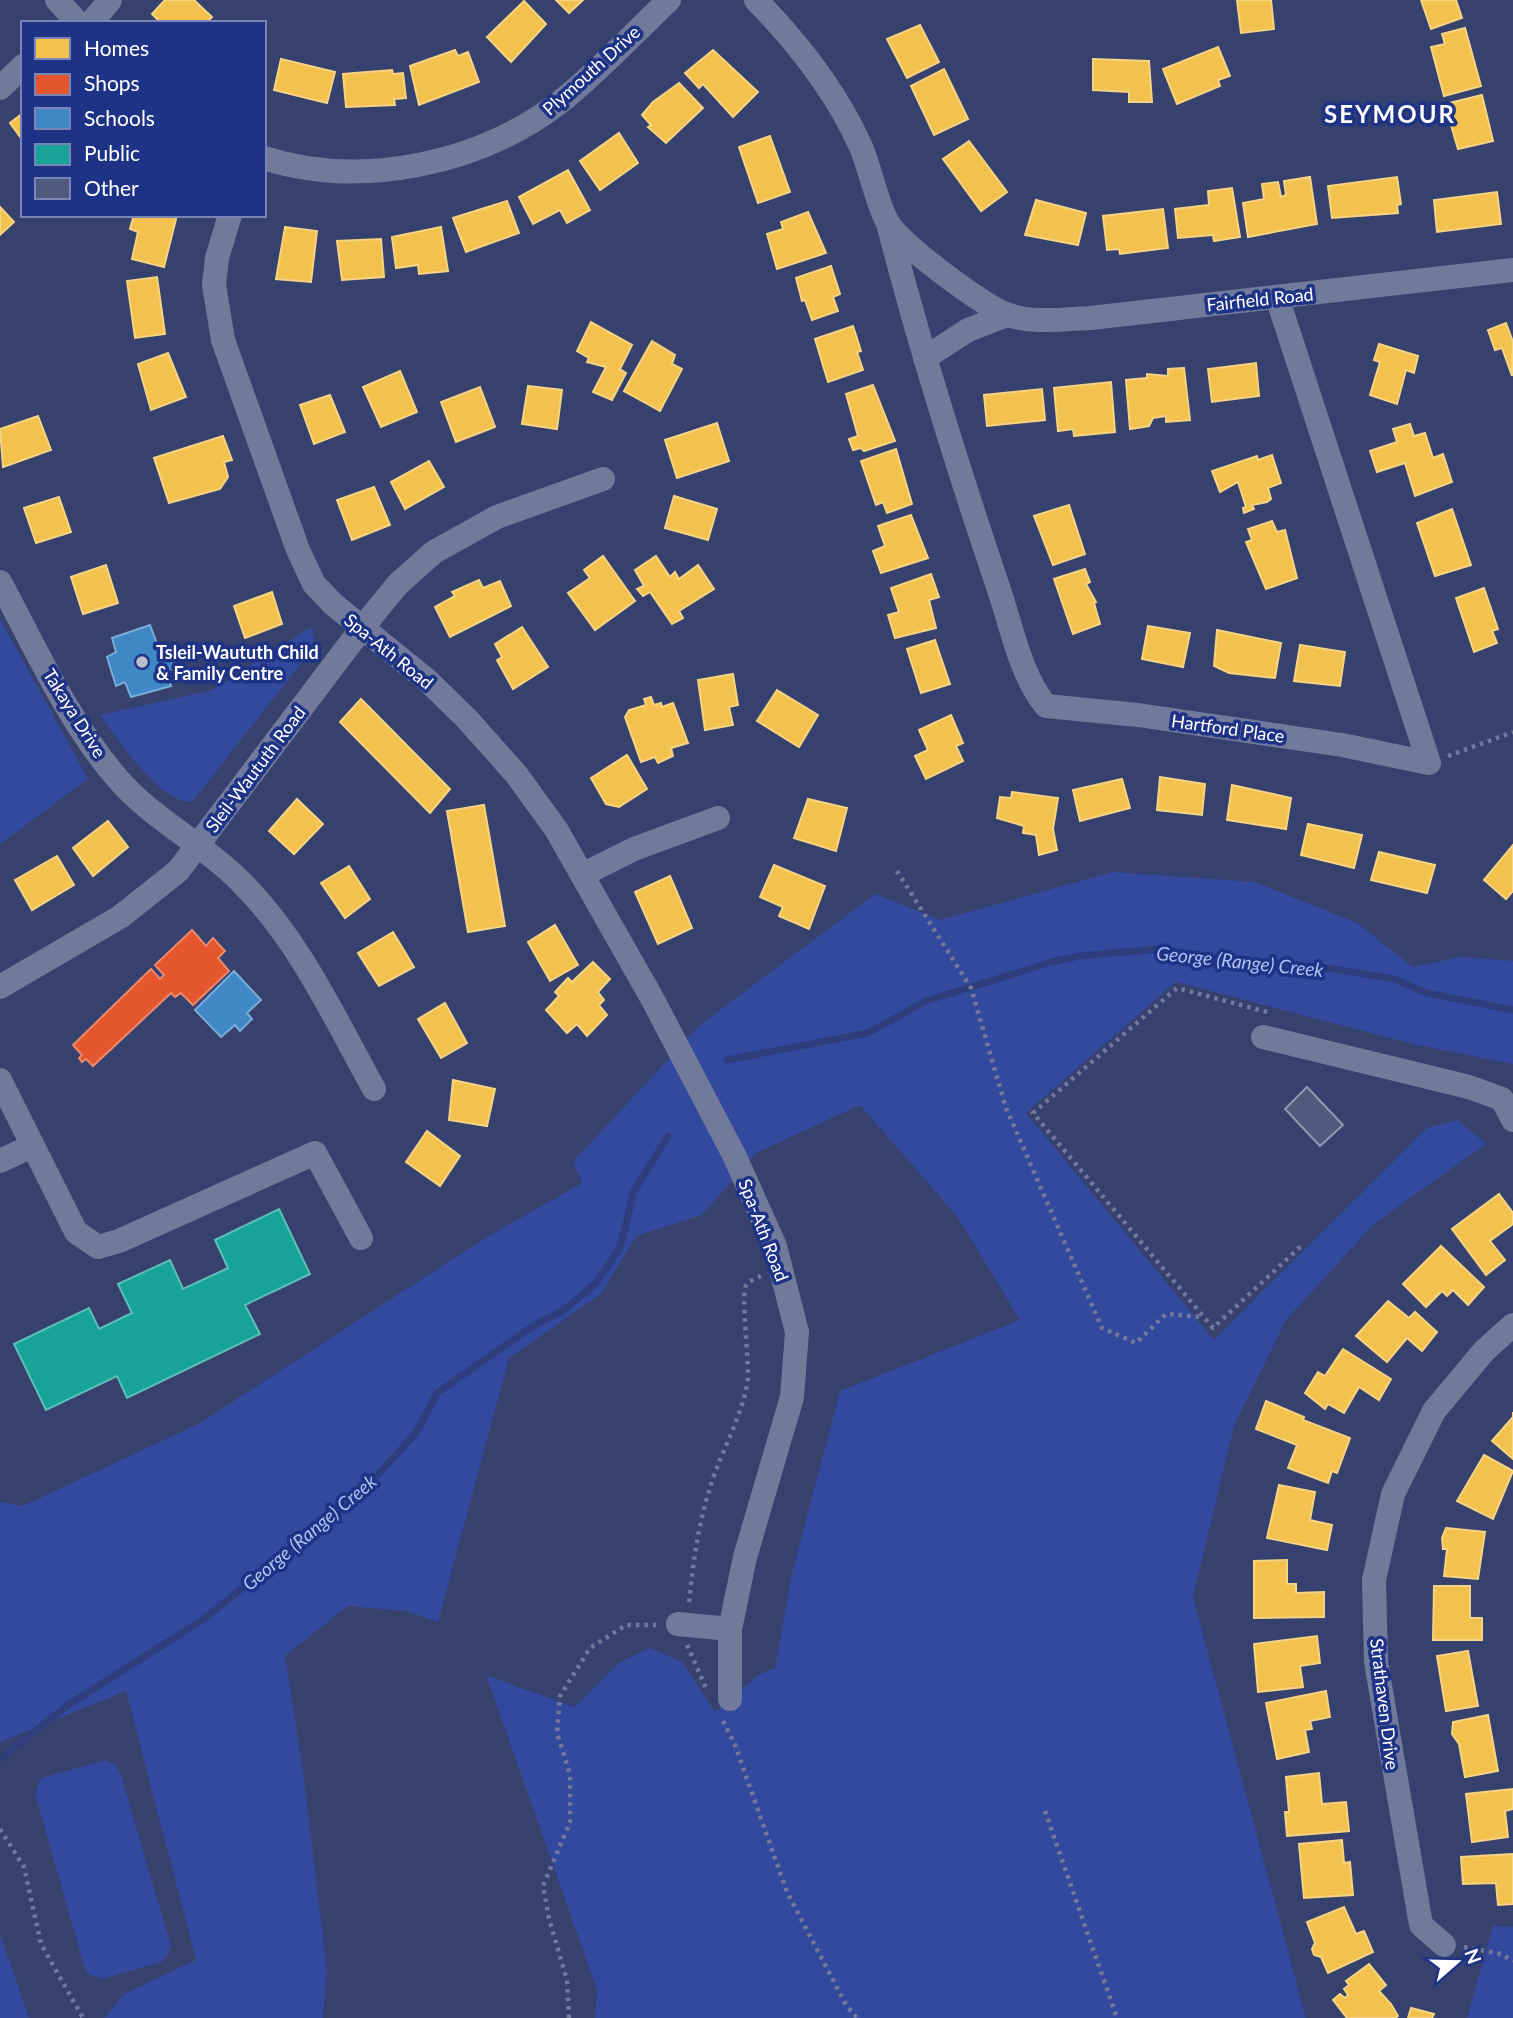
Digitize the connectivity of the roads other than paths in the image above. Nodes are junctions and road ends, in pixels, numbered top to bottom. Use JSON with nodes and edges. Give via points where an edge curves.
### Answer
{"nodes":[{"id":1,"x":110,"y":0,"type":"edge"},
{"id":2,"x":669,"y":0,"type":"edge"},
{"id":3,"x":756,"y":0,"type":"edge"},
{"id":4,"x":73,"y":17,"type":"edge"},
{"id":5,"x":21,"y":68,"type":"edge"},
{"id":6,"x":0,"y":88,"type":"edge"},
{"id":7,"x":266,"y":158,"type":"edge"},
{"id":8,"x":229,"y":217,"type":"edge"},
{"id":9,"x":888,"y":223,"type":"junction"},
{"id":10,"x":1513,"y":270,"type":"edge"},
{"id":11,"x":1277,"y":297,"type":"junction"},
{"id":12,"x":1007,"y":315,"type":"junction"},
{"id":13,"x":925,"y":358,"type":"junction"},
{"id":14,"x":603,"y":479,"type":"dead end"},
{"id":15,"x":0,"y":582,"type":"edge"},
{"id":16,"x":362,"y":628,"type":"junction"},
{"id":17,"x":718,"y":818,"type":"dead end"},
{"id":18,"x":199,"y":845,"type":"junction"},
{"id":19,"x":584,"y":874,"type":"junction"},
{"id":20,"x":0,"y":987,"type":"edge"},
{"id":21,"x":1263,"y":1037,"type":"dead end"},
{"id":22,"x":0,"y":1080,"type":"edge"},
{"id":23,"x":374,"y":1089,"type":"dead end"},
{"id":24,"x":1513,"y":1120,"type":"edge"},
{"id":25,"x":32,"y":1146,"type":"junction"},
{"id":26,"x":0,"y":1161,"type":"edge"},
{"id":27,"x":361,"y":1238,"type":"dead end"},
{"id":28,"x":1513,"y":1325,"type":"edge"},
{"id":29,"x":683,"y":1614,"type":"road end"},
{"id":30,"x":730,"y":1629,"type":"junction"},
{"id":31,"x":719,"y":1701,"type":"road end"},
{"id":32,"x":1443,"y":1944,"type":"road end"}],
"edges":[{"from":1,"to":4,"type":"street"},
{"from":2,"to":7,"type":"street","name":"Plymouth Drive","via":[[561,102],[472,151],[368,170],[303,167]]},
{"from":3,"to":9,"type":"street","name":"Fairfield Road","via":[[814,65],[841,105]]},
{"from":5,"to":6,"type":"street"},
{"from":8,"to":16,"type":"street","name":"Spa-Ath Road","via":[[214,285],[223,340],[314,584]]},
{"from":9,"to":12,"type":"street","name":"Fairfield Road","via":[[959,285]]},
{"from":9,"to":13,"type":"street","name":"Hartford Place"},
{"from":10,"to":11,"type":"street","name":"Fairfield Road"},
{"from":11,"to":12,"type":"street","name":"Fairfield Road","via":[[1091,318]]},
{"from":11,"to":13,"type":"street","name":"Hartford Place","via":[[1429,763],[1329,743],[1046,706],[1027,674]]},
{"from":12,"to":13,"type":"street","name":"Fairfield Road","via":[[968,330]]},
{"from":14,"to":16,"type":"street","name":"Sleil-Waututh Road","via":[[467,531],[398,584]]},
{"from":15,"to":18,"type":"street","name":"Takaya Drive","via":[[88,741],[149,811]]},
{"from":16,"to":18,"type":"street","name":"Sleil-Waututh Road"},
{"from":16,"to":19,"type":"street","name":"Spa-Ath Road","via":[[427,680],[484,737],[516,774]]},
{"from":17,"to":19,"type":"street","via":[[634,849]]},
{"from":18,"to":20,"type":"street","name":"Sleil-Waututh Road","via":[[159,888],[120,917]]},
{"from":18,"to":23,"type":"street","name":"Takaya Drive","via":[[240,880],[289,937]]},
{"from":19,"to":30,"type":"street","name":"Spa-Ath Road","via":[[734,1155],[775,1246],[797,1332],[792,1397],[745,1558]]},
{"from":21,"to":24,"type":"street","via":[[1469,1087],[1502,1099]]},
{"from":22,"to":25,"type":"street"},
{"from":25,"to":26,"type":"street"},
{"from":25,"to":27,"type":"street","via":[[76,1233],[98,1247],[315,1153]]},
{"from":28,"to":32,"type":"street","name":"Strathaven Drive","via":[[1484,1351],[1433,1411],[1393,1494],[1374,1580],[1376,1662],[1421,1925]]},
{"from":29,"to":30,"type":"street"},
{"from":30,"to":31,"type":"street","name":"Spa-Ath Road"}]}
